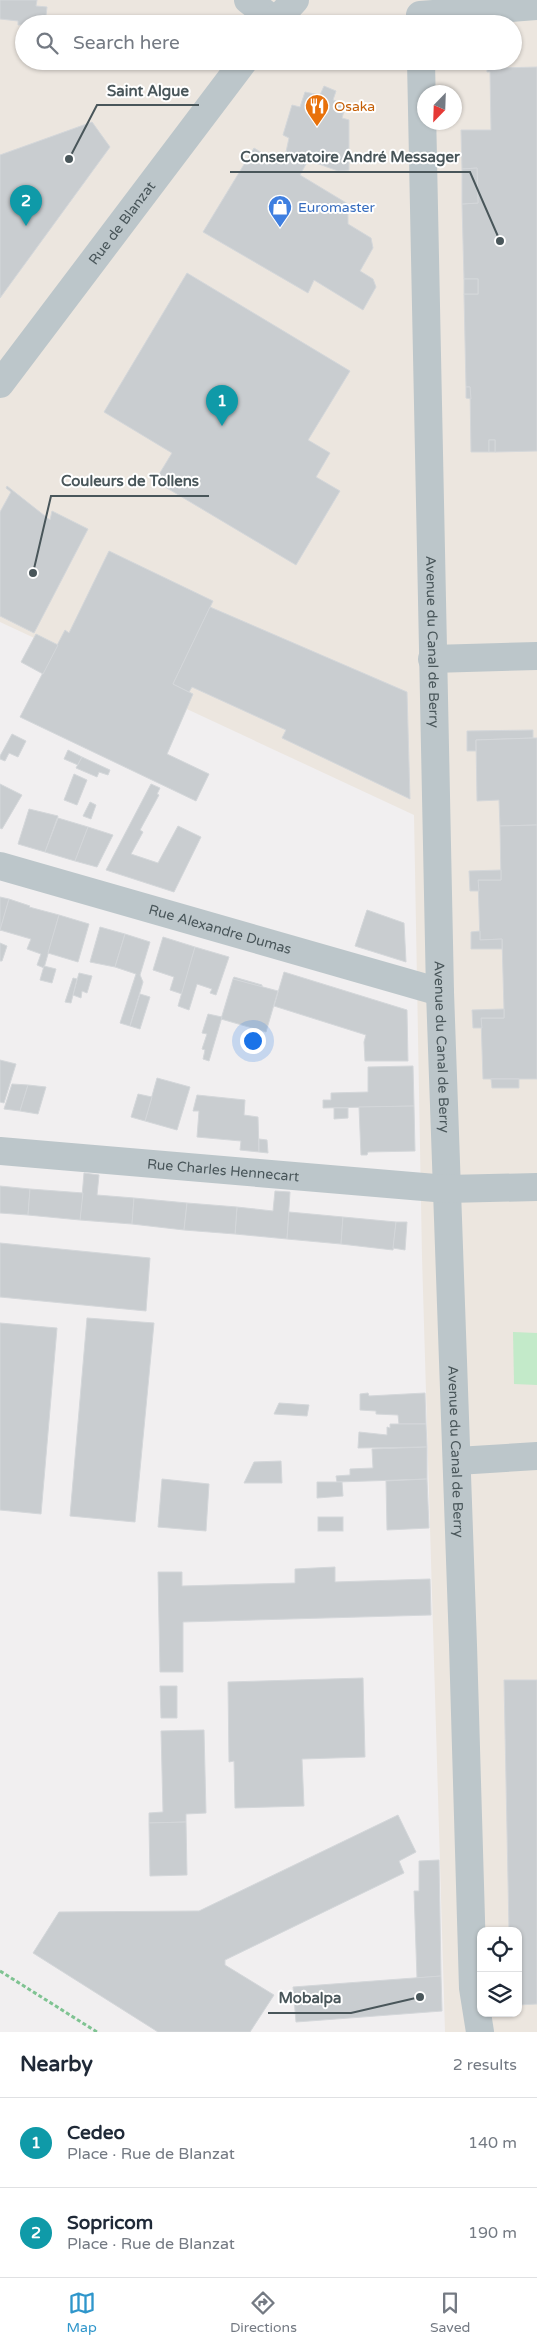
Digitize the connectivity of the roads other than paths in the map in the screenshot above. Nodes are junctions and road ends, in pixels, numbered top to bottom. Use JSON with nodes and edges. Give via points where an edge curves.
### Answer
{"nodes":[{"id":1,"x":248,"y":0,"type":"edge"},
{"id":2,"x":295,"y":0,"type":"edge"},
{"id":3,"x":537,"y":6,"type":"edge"},
{"id":4,"x":421,"y":13,"type":"edge"},
{"id":5,"x":266,"y":15,"type":"edge"},
{"id":6,"x":281,"y":15,"type":"edge"},
{"id":7,"x":237,"y":70,"type":"edge"},
{"id":8,"x":421,"y":70,"type":"edge"},
{"id":9,"x":0,"y":384,"type":"edge"},
{"id":10,"x":537,"y":656,"type":"edge"},
{"id":11,"x":432,"y":659,"type":"junction"},
{"id":12,"x":0,"y":866,"type":"edge"},
{"id":13,"x":440,"y":992,"type":"junction"},
{"id":14,"x":0,"y":1151,"type":"edge"},
{"id":15,"x":537,"y":1187,"type":"edge"},
{"id":16,"x":447,"y":1189,"type":"junction"},
{"id":17,"x":537,"y":1456,"type":"edge"},
{"id":18,"x":457,"y":1461,"type":"junction"},
{"id":19,"x":480,"y":2032,"type":"edge"}],
"edges":[{"from":1,"to":5,"type":"street"},
{"from":2,"to":6,"type":"street"},
{"from":3,"to":4,"type":"street"},
{"from":7,"to":9,"type":"street","name":"Rue de Blanzat"},
{"from":8,"to":11,"type":"street","name":"Avenue du Canal de Berry"},
{"from":10,"to":11,"type":"street"},
{"from":11,"to":13,"type":"street","name":"Avenue du Canal de Berry"},
{"from":12,"to":13,"type":"street","name":"Rue Alexandre Dumas"},
{"from":13,"to":16,"type":"street","name":"Avenue du Canal de Berry"},
{"from":14,"to":16,"type":"street","name":"Rue Charles Hennecart"},
{"from":15,"to":16,"type":"street","name":"Rue Charles Hennecart"},
{"from":16,"to":18,"type":"street","name":"Avenue du Canal de Berry"},
{"from":17,"to":18,"type":"street"},
{"from":18,"to":19,"type":"street","name":"Avenue du Canal de Berry","via":[[473,1988]]}]}
